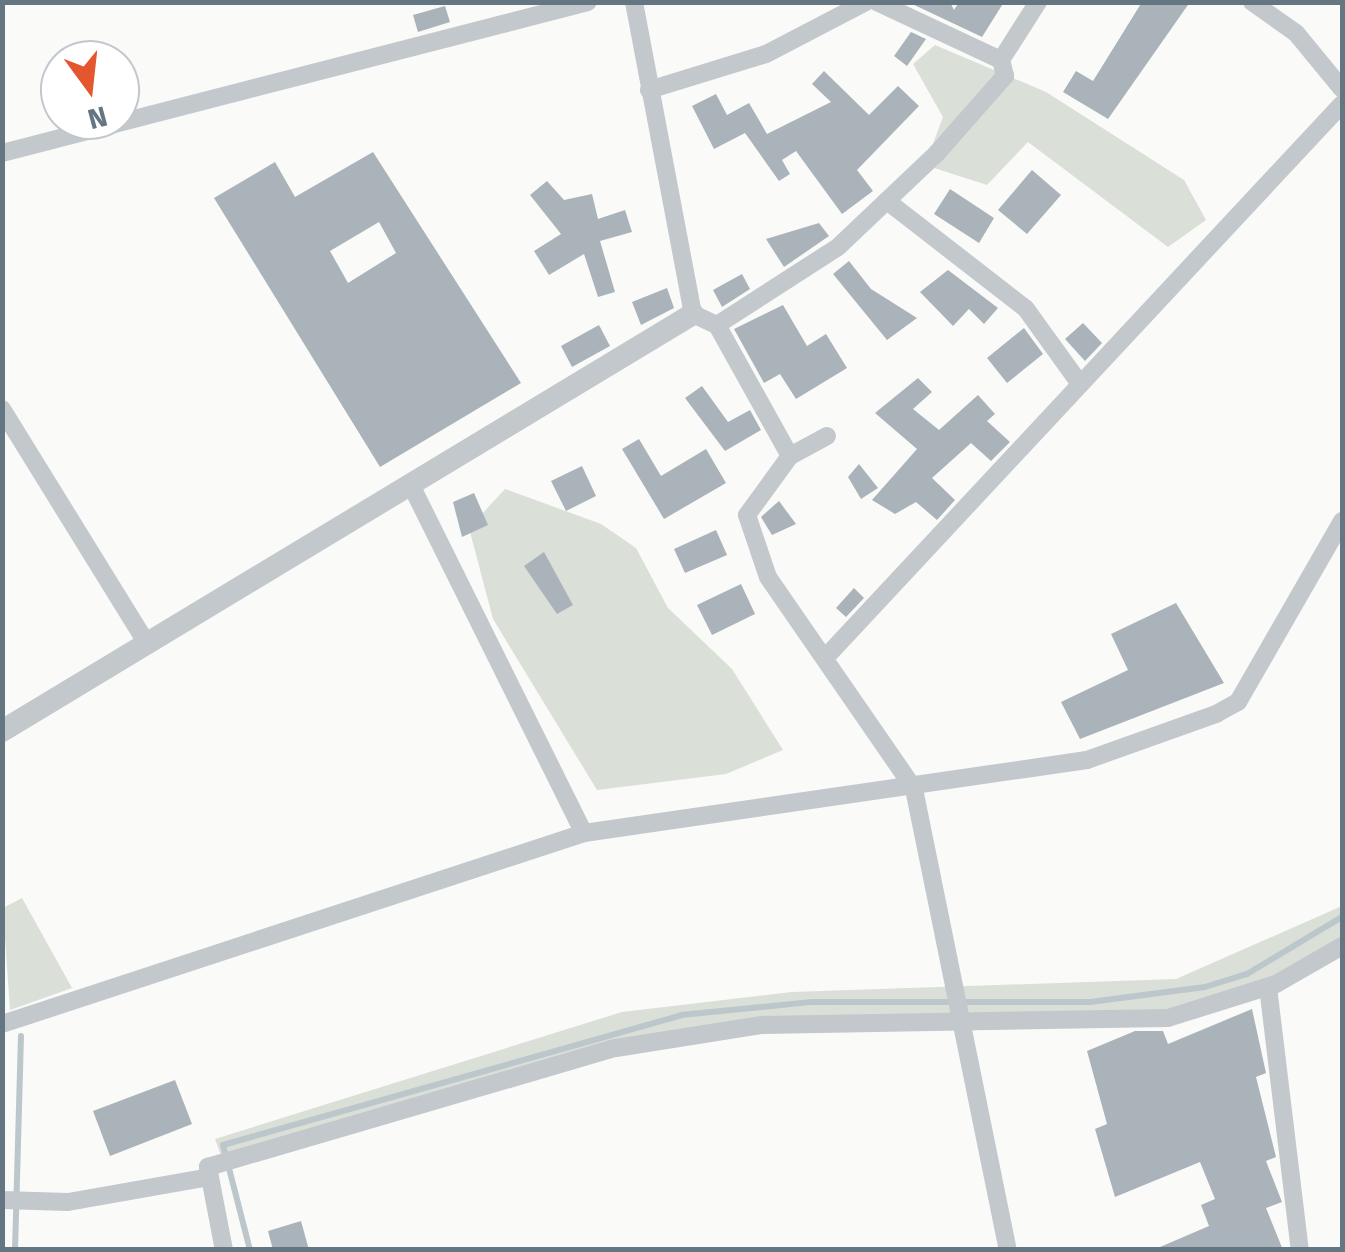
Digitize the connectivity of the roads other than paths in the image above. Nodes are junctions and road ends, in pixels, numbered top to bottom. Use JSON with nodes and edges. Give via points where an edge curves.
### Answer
{"nodes":[{"id":1,"x":588,"y":2,"type":"edge"},
{"id":2,"x":634,"y":2,"type":"edge"},
{"id":3,"x":866,"y":2,"type":"edge"},
{"id":4,"x":1038,"y":2,"type":"edge"},
{"id":5,"x":1252,"y":2,"type":"edge"},
{"id":6,"x":884,"y":4,"type":"edge"},
{"id":7,"x":1001,"y":60,"type":"junction"},
{"id":8,"x":1342,"y":89,"type":"edge"},
{"id":9,"x":649,"y":90,"type":"junction"},
{"id":10,"x":1342,"y":104,"type":"edge"},
{"id":11,"x":2,"y":153,"type":"edge"},
{"id":12,"x":888,"y":201,"type":"junction"},
{"id":13,"x":693,"y":314,"type":"junction"},
{"id":14,"x":717,"y":325,"type":"junction"},
{"id":15,"x":1080,"y":384,"type":"junction"},
{"id":16,"x":2,"y":409,"type":"edge"},
{"id":17,"x":827,"y":436,"type":"dead end"},
{"id":18,"x":790,"y":456,"type":"junction"},
{"id":19,"x":410,"y":483,"type":"junction"},
{"id":20,"x":1342,"y":521,"type":"edge"},
{"id":21,"x":147,"y":644,"type":"junction"},
{"id":22,"x":825,"y":658,"type":"junction"},
{"id":23,"x":2,"y":731,"type":"edge"},
{"id":24,"x":914,"y":789,"type":"junction"},
{"id":25,"x":584,"y":833,"type":"junction"},
{"id":26,"x":1342,"y":946,"type":"edge"},
{"id":27,"x":1268,"y":987,"type":"junction"},
{"id":28,"x":966,"y":1023,"type":"junction"},
{"id":29,"x":2,"y":1024,"type":"edge"},
{"id":30,"x":210,"y":1177,"type":"junction"},
{"id":31,"x":2,"y":1200,"type":"edge"},
{"id":32,"x":224,"y":1250,"type":"edge"},
{"id":33,"x":1008,"y":1250,"type":"edge"},
{"id":34,"x":1300,"y":1250,"type":"edge"}],
"edges":[{"from":1,"to":11,"type":"street"},
{"from":2,"to":9,"type":"street"},
{"from":3,"to":9,"type":"street","via":[[766,54]]},
{"from":4,"to":7,"type":"street"},
{"from":5,"to":8,"type":"street","via":[[1296,33]]},
{"from":6,"to":7,"type":"street"},
{"from":7,"to":12,"type":"street","via":[[1006,76]]},
{"from":9,"to":13,"type":"street"},
{"from":10,"to":15,"type":"street"},
{"from":12,"to":14,"type":"street","via":[[838,247]]},
{"from":12,"to":15,"type":"street","via":[[1026,309]]},
{"from":13,"to":14,"type":"street"},
{"from":13,"to":19,"type":"street"},
{"from":14,"to":18,"type":"street"},
{"from":15,"to":22,"type":"street"},
{"from":16,"to":21,"type":"street"},
{"from":17,"to":18,"type":"street"},
{"from":18,"to":22,"type":"street","via":[[747,515],[768,577]]},
{"from":19,"to":21,"type":"street"},
{"from":19,"to":25,"type":"street"},
{"from":20,"to":24,"type":"street","via":[[1238,702],[1087,760]]},
{"from":21,"to":23,"type":"street"},
{"from":22,"to":24,"type":"street"},
{"from":24,"to":25,"type":"street"},
{"from":24,"to":28,"type":"street"},
{"from":25,"to":29,"type":"street"},
{"from":26,"to":27,"type":"street"},
{"from":27,"to":28,"type":"street","via":[[1168,1018]]},
{"from":27,"to":34,"type":"street"},
{"from":28,"to":30,"type":"street","via":[[781,1024],[651,1040],[208,1168]]},
{"from":28,"to":33,"type":"street"},
{"from":30,"to":31,"type":"street","via":[[68,1202]]},
{"from":30,"to":32,"type":"street"}]}
